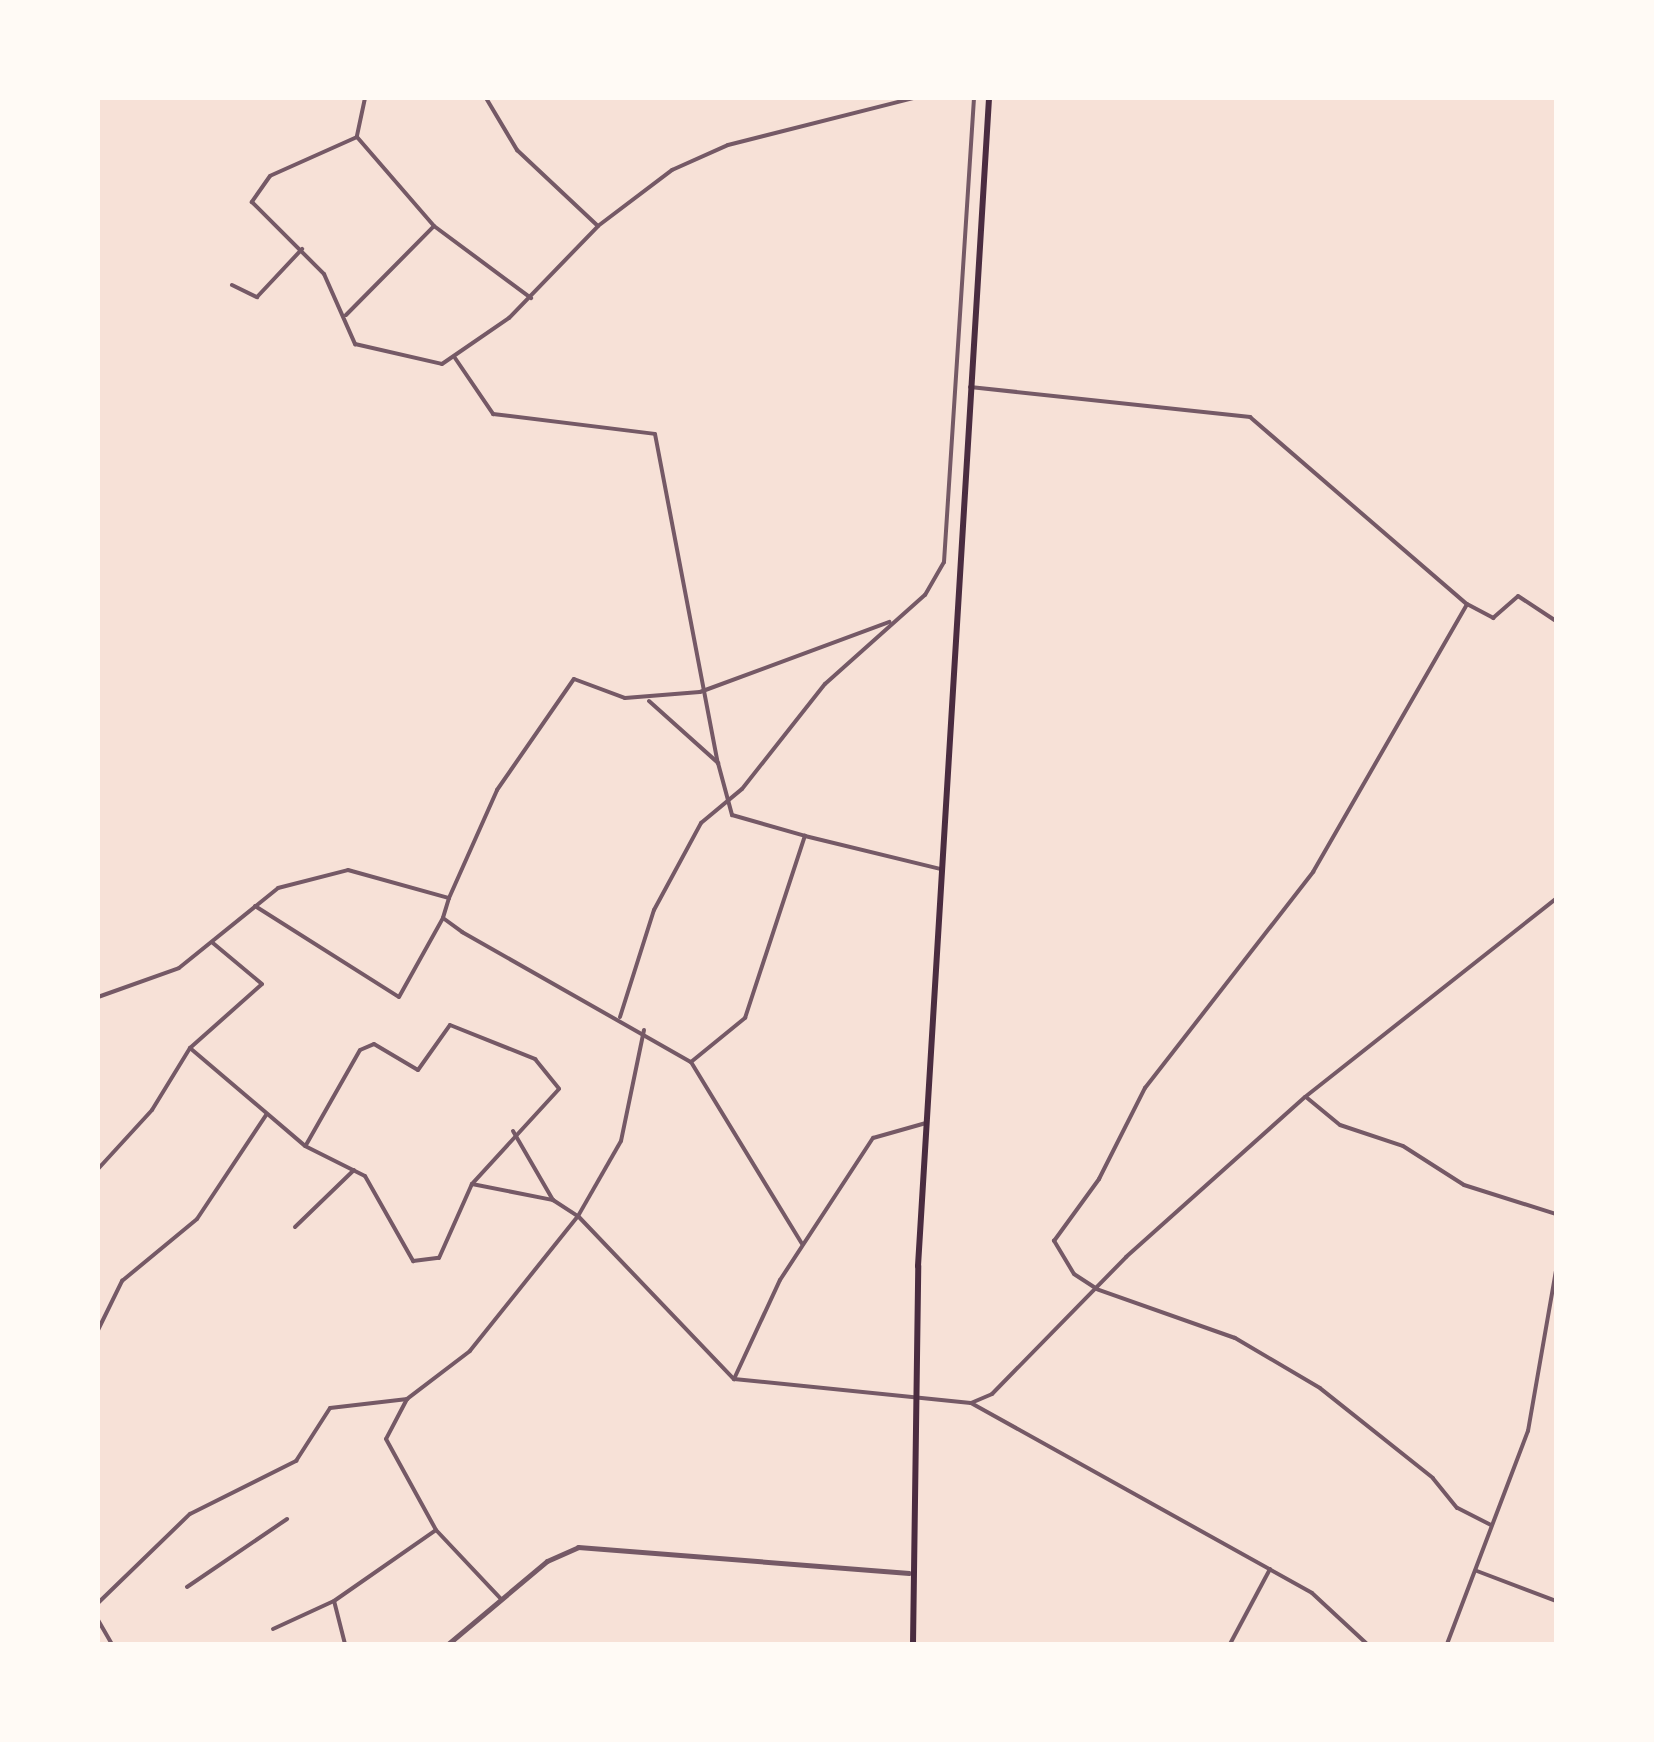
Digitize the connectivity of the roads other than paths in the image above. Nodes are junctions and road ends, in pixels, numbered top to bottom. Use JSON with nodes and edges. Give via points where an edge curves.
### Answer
{"nodes":[{"id":1,"x":365,"y":98,"type":"edge"},
{"id":2,"x":486,"y":98,"type":"edge"},
{"id":3,"x":914,"y":98,"type":"edge"},
{"id":4,"x":974,"y":98,"type":"edge"},
{"id":5,"x":988,"y":98,"type":"edge"},
{"id":6,"x":357,"y":137,"type":"junction"},
{"id":7,"x":434,"y":226,"type":"junction"},
{"id":8,"x":598,"y":226,"type":"junction"},
{"id":9,"x":302,"y":249,"type":"junction"},
{"id":10,"x":232,"y":286,"type":"dead end"},
{"id":11,"x":531,"y":298,"type":"junction"},
{"id":12,"x":346,"y":316,"type":"junction"},
{"id":13,"x":454,"y":356,"type":"junction"},
{"id":14,"x":970,"y":387,"type":"junction"},
{"id":15,"x":1467,"y":604,"type":"junction"},
{"id":16,"x":894,"y":620,"type":"junction"},
{"id":17,"x":1556,"y":621,"type":"edge"},
{"id":18,"x":700,"y":692,"type":"junction"},
{"id":19,"x":647,"y":699,"type":"junction"},
{"id":20,"x":718,"y":763,"type":"junction"},
{"id":21,"x":726,"y":801,"type":"junction"},
{"id":22,"x":805,"y":836,"type":"junction"},
{"id":23,"x":940,"y":869,"type":"junction"},
{"id":24,"x":449,"y":898,"type":"junction"},
{"id":25,"x":1556,"y":899,"type":"edge"},
{"id":26,"x":254,"y":906,"type":"junction"},
{"id":27,"x":442,"y":918,"type":"junction"},
{"id":28,"x":213,"y":943,"type":"junction"},
{"id":29,"x":98,"y":997,"type":"edge"},
{"id":30,"x":620,"y":1017,"type":"junction"},
{"id":31,"x":644,"y":1030,"type":"junction"},
{"id":32,"x":190,"y":1048,"type":"junction"},
{"id":33,"x":691,"y":1062,"type":"junction"},
{"id":34,"x":1305,"y":1097,"type":"junction"},
{"id":35,"x":266,"y":1115,"type":"junction"},
{"id":36,"x":928,"y":1123,"type":"junction"},
{"id":37,"x":513,"y":1131,"type":"junction"},
{"id":38,"x":305,"y":1146,"type":"junction"},
{"id":39,"x":98,"y":1169,"type":"edge"},
{"id":40,"x":354,"y":1170,"type":"junction"},
{"id":41,"x":472,"y":1184,"type":"junction"},
{"id":42,"x":553,"y":1200,"type":"junction"},
{"id":43,"x":1556,"y":1214,"type":"edge"},
{"id":44,"x":578,"y":1216,"type":"junction"},
{"id":45,"x":295,"y":1227,"type":"dead end"},
{"id":46,"x":802,"y":1244,"type":"junction"},
{"id":47,"x":1556,"y":1271,"type":"edge"},
{"id":48,"x":1097,"y":1288,"type":"junction"},
{"id":49,"x":98,"y":1330,"type":"edge"},
{"id":50,"x":734,"y":1379,"type":"junction"},
{"id":51,"x":913,"y":1394,"type":"junction"},
{"id":52,"x":406,"y":1399,"type":"junction"},
{"id":53,"x":970,"y":1403,"type":"junction"},
{"id":54,"x":286,"y":1519,"type":"dead end"},
{"id":55,"x":1491,"y":1525,"type":"junction"},
{"id":56,"x":436,"y":1530,"type":"junction"},
{"id":57,"x":1270,"y":1568,"type":"junction"},
{"id":58,"x":1475,"y":1570,"type":"junction"},
{"id":59,"x":909,"y":1573,"type":"junction"},
{"id":60,"x":188,"y":1587,"type":"dead end"},
{"id":61,"x":501,"y":1599,"type":"junction"},
{"id":62,"x":334,"y":1601,"type":"junction"},
{"id":63,"x":1556,"y":1601,"type":"edge"},
{"id":64,"x":98,"y":1602,"type":"edge"},
{"id":65,"x":98,"y":1620,"type":"edge"},
{"id":66,"x":273,"y":1629,"type":"dead end"},
{"id":67,"x":112,"y":1644,"type":"edge"},
{"id":68,"x":345,"y":1644,"type":"edge"},
{"id":69,"x":448,"y":1644,"type":"edge"},
{"id":70,"x":912,"y":1644,"type":"edge"},
{"id":71,"x":1230,"y":1644,"type":"edge"},
{"id":72,"x":1367,"y":1644,"type":"edge"},
{"id":73,"x":1447,"y":1644,"type":"edge"}],
"edges":[{"from":1,"to":6,"type":"street"},
{"from":2,"to":8,"type":"street","via":[[517,150]]},
{"from":3,"to":8,"type":"street","via":[[728,145],[647,186]]},
{"from":4,"to":16,"type":"street","via":[[944,562]]},
{"from":5,"to":14,"type":"main road"},
{"from":6,"to":7,"type":"street"},
{"from":6,"to":9,"type":"street","via":[[256,189],[255,214]]},
{"from":7,"to":11,"type":"street"},
{"from":7,"to":12,"type":"street"},
{"from":8,"to":11,"type":"street"},
{"from":9,"to":10,"type":"street","via":[[257,296]]},
{"from":9,"to":12,"type":"street"},
{"from":11,"to":13,"type":"street"},
{"from":12,"to":13,"type":"street","via":[[364,352],[442,364]]},
{"from":13,"to":18,"type":"street","via":[[493,414],[655,434]]},
{"from":14,"to":15,"type":"street","via":[[1250,416]]},
{"from":14,"to":23,"type":"main road"},
{"from":15,"to":17,"type":"street","via":[[1492,618],[1518,596]]},
{"from":15,"to":48,"type":"street","via":[[1313,872],[1145,1088],[1100,1179],[1058,1232],[1074,1274]]},
{"from":16,"to":18,"type":"street"},
{"from":16,"to":21,"type":"street","via":[[825,684]]},
{"from":18,"to":19,"type":"street"},
{"from":18,"to":20,"type":"street"},
{"from":19,"to":20,"type":"street"},
{"from":19,"to":24,"type":"street","via":[[574,679],[498,790]]},
{"from":20,"to":21,"type":"street"},
{"from":21,"to":22,"type":"street","via":[[742,822]]},
{"from":21,"to":30,"type":"street","via":[[702,823],[654,910]]},
{"from":22,"to":23,"type":"street"},
{"from":22,"to":33,"type":"street","via":[[745,1018]]},
{"from":23,"to":36,"type":"main road"},
{"from":24,"to":26,"type":"street","via":[[331,870]]},
{"from":24,"to":27,"type":"street"},
{"from":25,"to":34,"type":"street"},
{"from":26,"to":27,"type":"street","via":[[399,996]]},
{"from":26,"to":28,"type":"street"},
{"from":27,"to":30,"type":"street","via":[[550,986]]},
{"from":28,"to":29,"type":"street","via":[[179,968]]},
{"from":28,"to":32,"type":"street","via":[[262,984]]},
{"from":30,"to":31,"type":"street"},
{"from":31,"to":33,"type":"street"},
{"from":31,"to":44,"type":"street","via":[[621,1141]]},
{"from":32,"to":35,"type":"street"},
{"from":32,"to":39,"type":"street","via":[[152,1110]]},
{"from":33,"to":46,"type":"street"},
{"from":34,"to":43,"type":"street","via":[[1340,1125],[1403,1146],[1474,1190]]},
{"from":34,"to":48,"type":"street"},
{"from":35,"to":38,"type":"street"},
{"from":35,"to":49,"type":"street","via":[[197,1219],[122,1281]]},
{"from":36,"to":46,"type":"street","via":[[873,1138]]},
{"from":36,"to":51,"type":"main road"},
{"from":37,"to":38,"type":"street","via":[[558,1094],[557,1083],[534,1059],[450,1025],[418,1070],[374,1044],[360,1050]]},
{"from":37,"to":41,"type":"street"},
{"from":37,"to":42,"type":"street"},
{"from":38,"to":40,"type":"street"},
{"from":40,"to":41,"type":"street","via":[[373,1184],[406,1252],[422,1264],[447,1248]]},
{"from":40,"to":45,"type":"street"},
{"from":41,"to":42,"type":"street"},
{"from":42,"to":44,"type":"street"},
{"from":44,"to":50,"type":"street"},
{"from":44,"to":52,"type":"street","via":[[470,1350]]},
{"from":46,"to":50,"type":"street"},
{"from":47,"to":55,"type":"street","via":[[1528,1431]]},
{"from":48,"to":53,"type":"street","via":[[992,1394]]},
{"from":48,"to":55,"type":"street","via":[[1286,1366],[1433,1478],[1456,1508]]},
{"from":50,"to":51,"type":"street"},
{"from":51,"to":53,"type":"street"},
{"from":51,"to":59,"type":"main road"},
{"from":52,"to":56,"type":"street","via":[[387,1448]]},
{"from":52,"to":64,"type":"street","via":[[330,1408],[296,1461],[190,1514]]},
{"from":53,"to":57,"type":"street"},
{"from":54,"to":60,"type":"street"},
{"from":55,"to":58,"type":"street"},
{"from":56,"to":61,"type":"street"},
{"from":56,"to":62,"type":"street"},
{"from":57,"to":71,"type":"street"},
{"from":57,"to":72,"type":"street"},
{"from":58,"to":63,"type":"street"},
{"from":58,"to":73,"type":"street"},
{"from":59,"to":61,"type":"street","via":[[586,1546],[548,1561]]},
{"from":59,"to":70,"type":"main road"},
{"from":61,"to":69,"type":"street"},
{"from":62,"to":66,"type":"street"},
{"from":62,"to":68,"type":"street"},
{"from":65,"to":67,"type":"street"}]}
